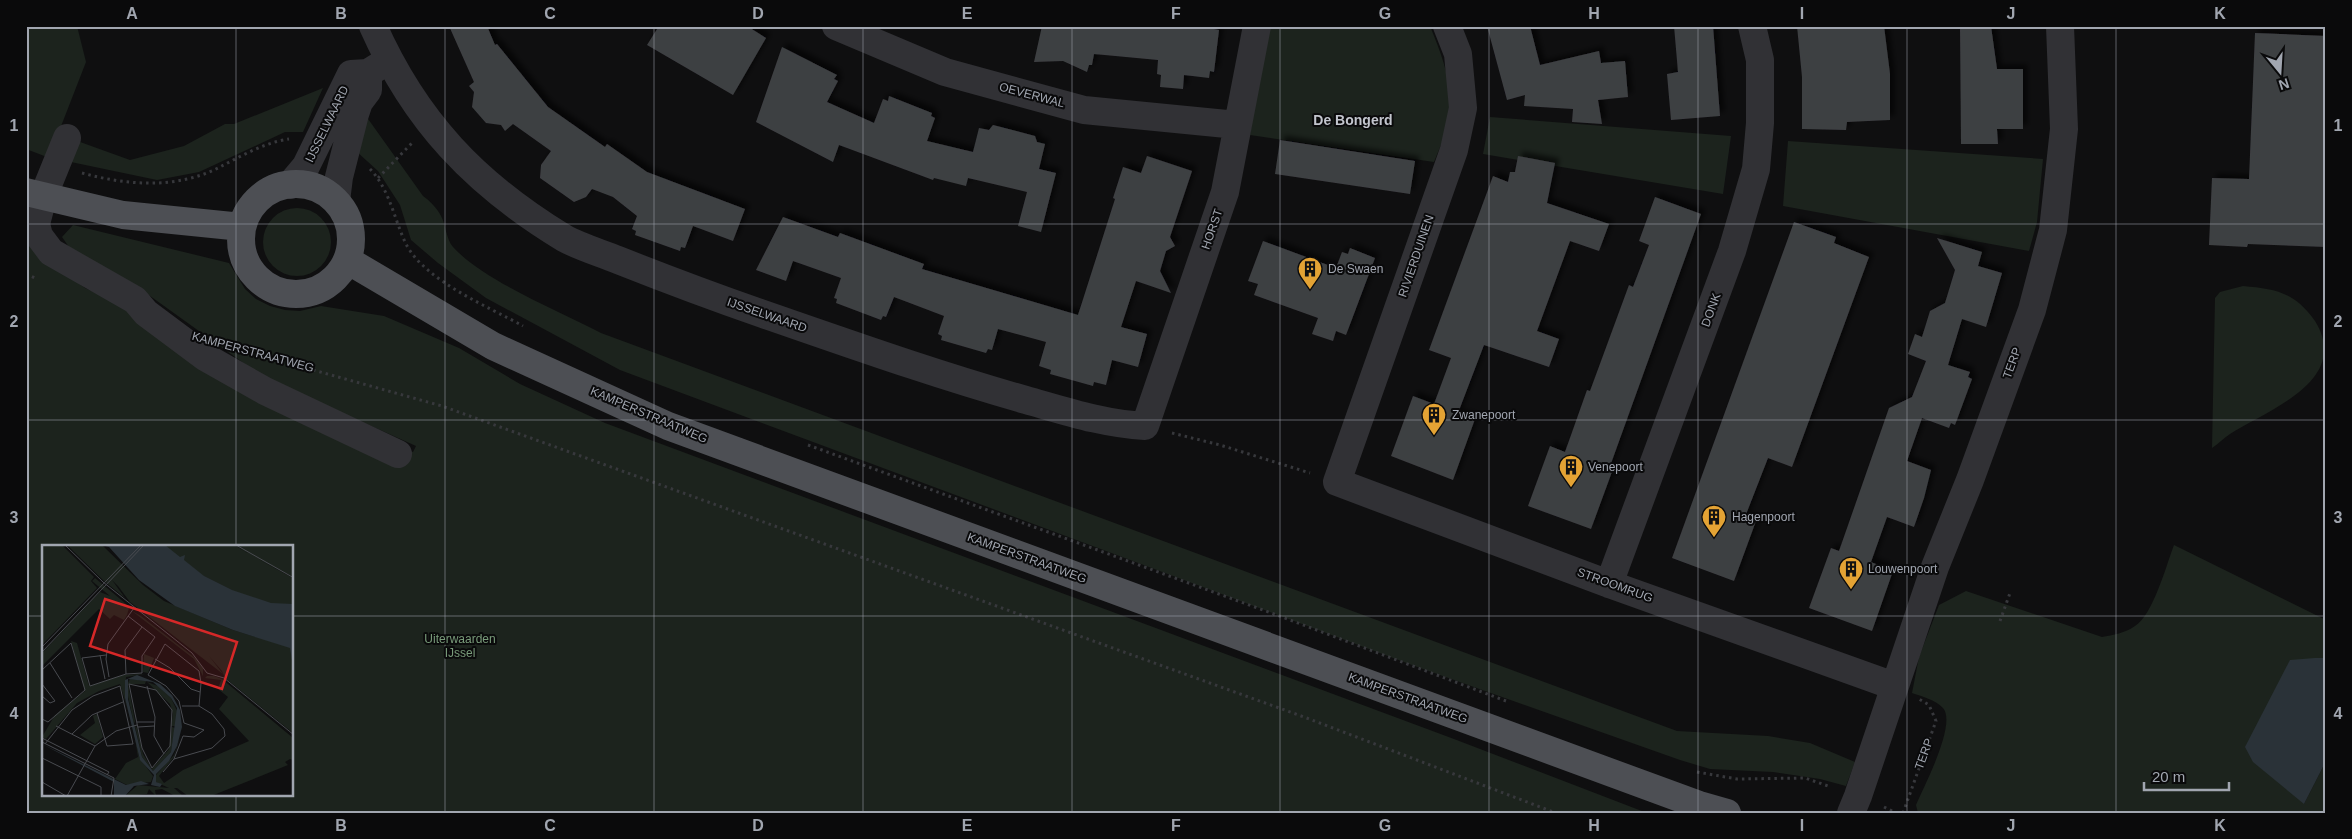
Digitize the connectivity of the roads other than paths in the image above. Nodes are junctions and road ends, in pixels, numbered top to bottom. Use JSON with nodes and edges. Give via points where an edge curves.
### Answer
{"nodes":[{"id":1,"x":372,"y":26,"type":"edge"},
{"id":2,"x":836,"y":26,"type":"edge"},
{"id":3,"x":1257,"y":26,"type":"edge"},
{"id":4,"x":1447,"y":26,"type":"edge"},
{"id":5,"x":1752,"y":26,"type":"edge"},
{"id":6,"x":2060,"y":26,"type":"edge"},
{"id":7,"x":378,"y":67,"type":"junction"},
{"id":8,"x":1237,"y":125,"type":"junction"},
{"id":9,"x":67,"y":138,"type":"dead end"},
{"id":10,"x":290,"y":185,"type":"junction"},
{"id":11,"x":34,"y":194,"type":"edge"},
{"id":12,"x":336,"y":201,"type":"junction"},
{"id":13,"x":242,"y":227,"type":"junction"},
{"id":14,"x":347,"y":260,"type":"junction"},
{"id":15,"x":1145,"y":426,"type":"joint"},
{"id":16,"x":398,"y":454,"type":"dead end"},
{"id":17,"x":1337,"y":482,"type":"joint"},
{"id":18,"x":1609,"y":584,"type":"junction"},
{"id":19,"x":1894,"y":686,"type":"junction"},
{"id":20,"x":1854,"y":804,"type":"edge"},
{"id":21,"x":1727,"y":813,"type":"edge"}],
"edges":[{"from":1,"to":7,"type":"street","name":"IJSSELWAARD"},
{"from":2,"to":8,"type":"street","name":"OEVERWAL","via":[[945,72],[1084,110]]},
{"from":3,"to":8,"type":"street","name":"HORST"},
{"from":4,"to":17,"type":"street","name":"RIVIERDUINEN","via":[[1458,54],[1463,108],[1454,150]]},
{"from":5,"to":18,"type":"street","name":"DONK","via":[[1760,60],[1756,169],[1732,251]]},
{"from":6,"to":19,"type":"street","name":"TERP","via":[[2064,129],[2053,230],[2032,310]]},
{"from":7,"to":10,"type":"street","name":"IJSSELWAARD","via":[[351,74],[311,158]]},
{"from":7,"to":12,"type":"street","name":"IJSSELWAARD","via":[[355,114],[338,177]]},
{"from":7,"to":15,"type":"street","name":"IJSSELWAARD","via":[[464,163],[501,194],[565,239],[679,285],[955,380],[1115,424]]},
{"from":8,"to":15,"type":"street","name":"HORST","via":[[1224,192]]},
{"from":9,"to":11,"type":"street","name":"KAMPERSTRAATWEG","via":[[57,167]]},
{"from":10,"to":12,"type":"main road","via":[[315,188]]},
{"from":10,"to":13,"type":"main road","via":[[259,198],[248,211]]},
{"from":11,"to":13,"type":"main road","via":[[123,215]]},
{"from":11,"to":16,"type":"street","name":"KAMPERSTRAATWEG","via":[[36,231],[51,252],[135,300],[146,313],[205,357],[265,390]]},
{"from":12,"to":14,"type":"main road","via":[[350,229],[351,245]]},
{"from":13,"to":14,"type":"main road","via":[[242,251],[251,272],[268,288],[290,295],[314,292],[334,280]]},
{"from":14,"to":21,"type":"main road","name":"KAMPERSTRAATWEG","via":[[493,346],[668,426]]},
{"from":17,"to":18,"type":"street","name":"STROOMRUG"},
{"from":18,"to":19,"type":"street","name":"STROOMRUG"},
{"from":19,"to":20,"type":"street","name":"TERP"}]}
